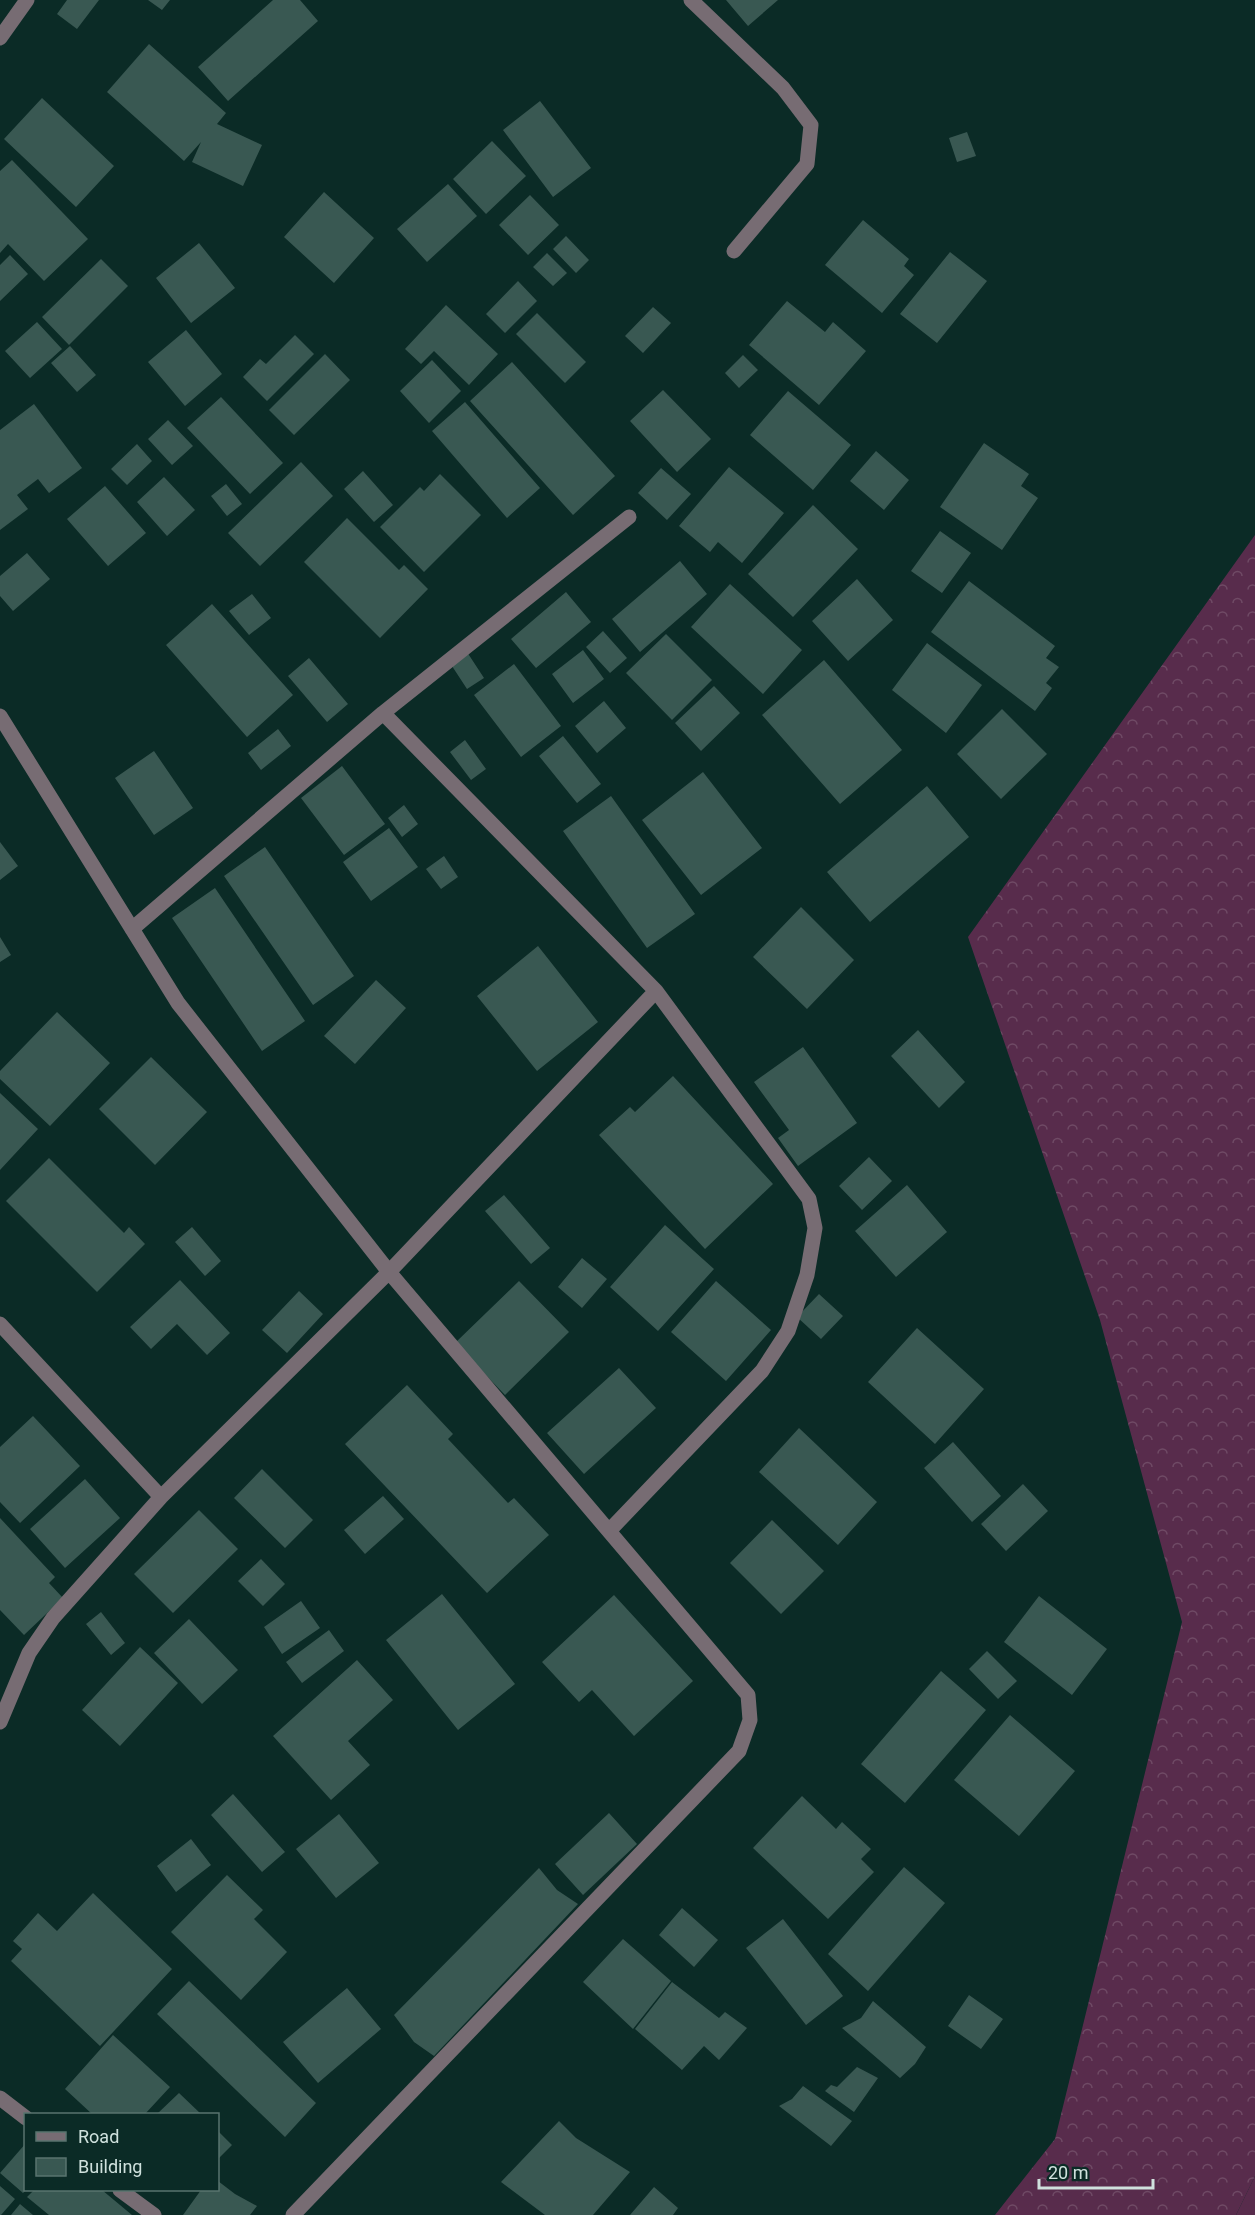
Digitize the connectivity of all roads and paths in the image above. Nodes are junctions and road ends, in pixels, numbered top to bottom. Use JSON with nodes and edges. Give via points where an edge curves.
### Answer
{"nodes":[{"id":1,"x":27,"y":0,"type":"edge"},
{"id":2,"x":690,"y":0,"type":"edge"},
{"id":3,"x":0,"y":38,"type":"edge"},
{"id":4,"x":734,"y":251,"type":"dead end"},
{"id":5,"x":629,"y":517,"type":"dead end"},
{"id":6,"x":383,"y":713,"type":"junction"},
{"id":7,"x":0,"y":716,"type":"edge"},
{"id":8,"x":132,"y":929,"type":"junction"},
{"id":9,"x":656,"y":991,"type":"junction"},
{"id":10,"x":389,"y":1272,"type":"junction"},
{"id":11,"x":0,"y":1324,"type":"edge"},
{"id":12,"x":161,"y":1497,"type":"junction"},
{"id":13,"x":609,"y":1531,"type":"junction"},
{"id":14,"x":0,"y":1722,"type":"edge"},
{"id":15,"x":0,"y":2098,"type":"edge"},
{"id":16,"x":24,"y":2116,"type":"edge"},
{"id":17,"x":121,"y":2191,"type":"edge"},
{"id":18,"x":154,"y":2215,"type":"edge"},
{"id":19,"x":293,"y":2215,"type":"edge"}],
"edges":[{"from":1,"to":3,"type":"street"},
{"from":2,"to":4,"type":"street","via":[[783,88],[811,125],[807,164]]},
{"from":5,"to":6,"type":"street"},
{"from":6,"to":8,"type":"street"},
{"from":6,"to":9,"type":"street"},
{"from":7,"to":8,"type":"street"},
{"from":8,"to":10,"type":"street","via":[[178,1003]]},
{"from":9,"to":10,"type":"street"},
{"from":9,"to":13,"type":"street","via":[[809,1199],[815,1228],[807,1275],[788,1331],[762,1371]]},
{"from":10,"to":12,"type":"street"},
{"from":10,"to":13,"type":"street"},
{"from":11,"to":12,"type":"street"},
{"from":12,"to":14,"type":"street","via":[[53,1618],[29,1653]]},
{"from":13,"to":19,"type":"street","via":[[748,1695],[750,1720],[739,1750]]},
{"from":15,"to":16,"type":"street"},
{"from":17,"to":18,"type":"street"}]}
